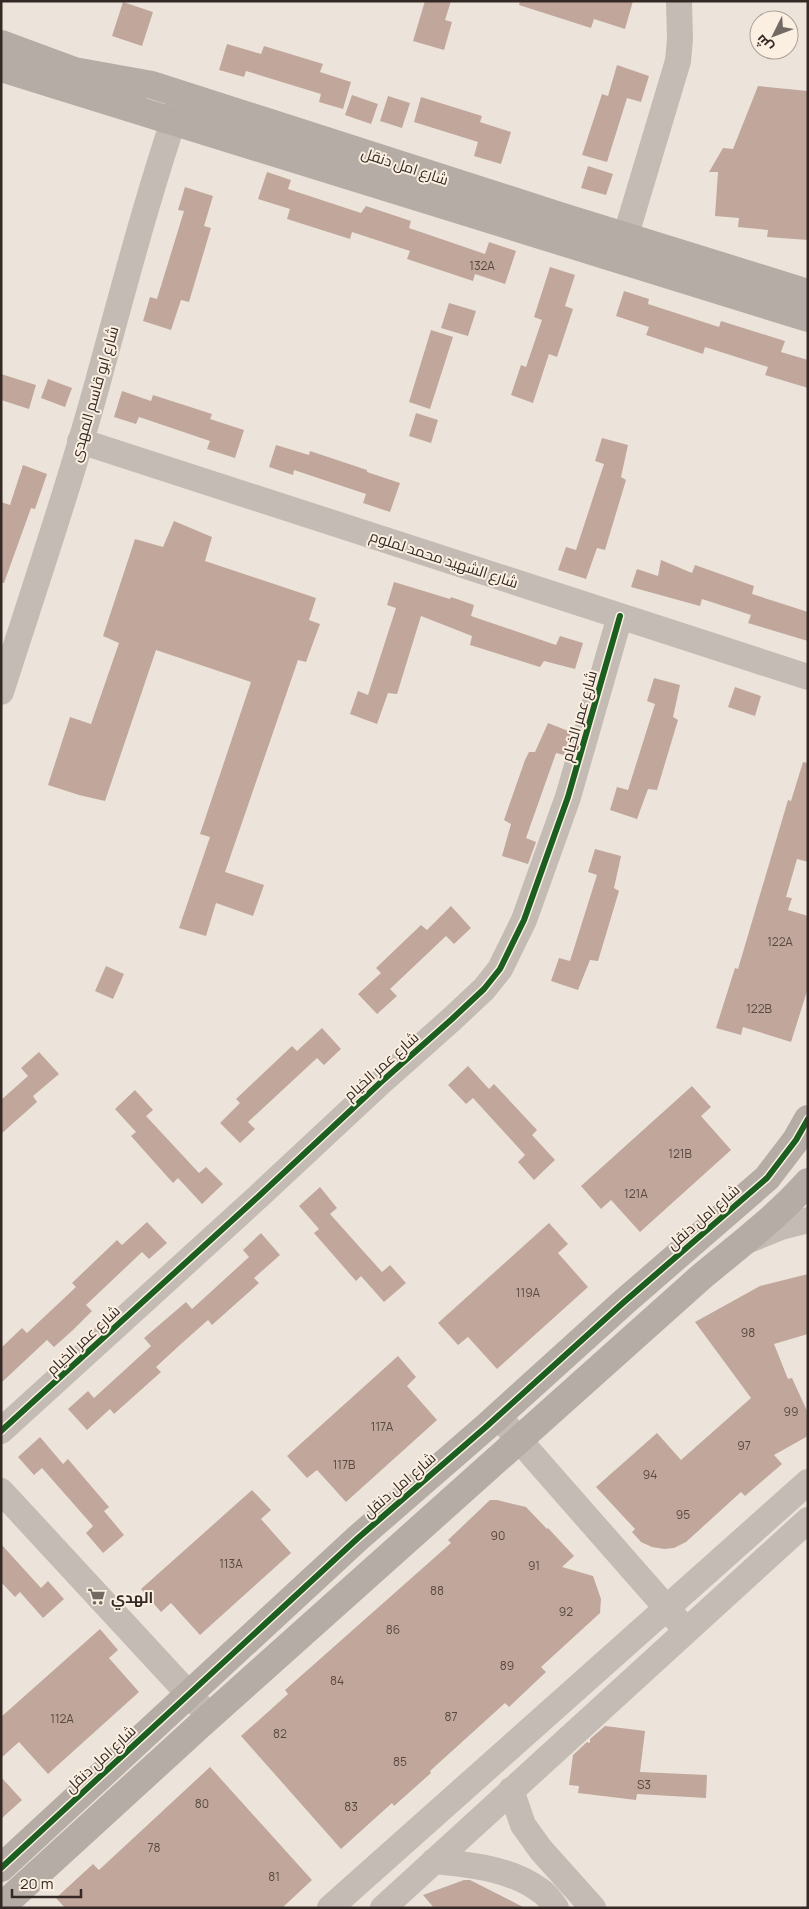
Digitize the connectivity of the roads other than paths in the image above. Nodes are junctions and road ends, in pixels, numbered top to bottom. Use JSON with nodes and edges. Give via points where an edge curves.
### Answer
{"nodes":[{"id":1,"x":678,"y":1,"type":"edge"},
{"id":2,"x":1,"y":44,"type":"edge"},
{"id":3,"x":1,"y":68,"type":"edge"},
{"id":4,"x":182,"y":94,"type":"junction"},
{"id":5,"x":173,"y":122,"type":"junction"},
{"id":6,"x":622,"y":248,"type":"junction"},
{"id":7,"x":808,"y":293,"type":"edge"},
{"id":8,"x":808,"y":318,"type":"edge"},
{"id":9,"x":80,"y":441,"type":"junction"},
{"id":10,"x":620,"y":616,"type":"junction"},
{"id":11,"x":808,"y":677,"type":"edge"},
{"id":12,"x":1,"y":692,"type":"edge"},
{"id":13,"x":808,"y":1119,"type":"edge"},
{"id":14,"x":808,"y":1182,"type":"edge"},
{"id":15,"x":808,"y":1220,"type":"edge"},
{"id":16,"x":743,"y":1242,"type":"junction"},
{"id":17,"x":498,"y":1416,"type":"junction"},
{"id":18,"x":1,"y":1431,"type":"edge"},
{"id":19,"x":520,"y":1440,"type":"junction"},
{"id":20,"x":808,"y":1482,"type":"edge"},
{"id":21,"x":1,"y":1491,"type":"edge"},
{"id":22,"x":808,"y":1520,"type":"edge"},
{"id":23,"x":667,"y":1608,"type":"junction"},
{"id":24,"x":687,"y":1631,"type":"junction"},
{"id":25,"x":187,"y":1694,"type":"junction"},
{"id":26,"x":210,"y":1717,"type":"junction"},
{"id":27,"x":511,"y":1790,"type":"junction"},
{"id":28,"x":434,"y":1861,"type":"junction"},
{"id":29,"x":1,"y":1868,"type":"edge"},
{"id":30,"x":1,"y":1906,"type":"edge"},
{"id":31,"x":330,"y":1908,"type":"edge"},
{"id":32,"x":383,"y":1908,"type":"edge"},
{"id":33,"x":556,"y":1908,"type":"edge"},
{"id":34,"x":593,"y":1908,"type":"edge"}],
"edges":[{"from":1,"to":6,"type":"street","via":[[678,60]]},
{"from":2,"to":4,"type":"street","name":"شارع امل دنقل","via":[[74,71],[152,85]]},
{"from":3,"to":5,"type":"street","name":"شارع امل دنقل"},
{"from":4,"to":5,"type":"street","name":"شارع ابو قاسم المهدى"},
{"from":4,"to":6,"type":"street","name":"شارع امل دنقل"},
{"from":5,"to":6,"type":"street","name":"شارع امل دنقل"},
{"from":5,"to":9,"type":"street","name":"شارع ابو قاسم المهدى"},
{"from":6,"to":7,"type":"street","name":"شارع امل دنقل"},
{"from":6,"to":8,"type":"street","name":"شارع امل دنقل"},
{"from":9,"to":10,"type":"street","name":"شارع الشهيد محمد لملوم"},
{"from":9,"to":12,"type":"street","name":"شارع ابو قاسم المهدى"},
{"from":10,"to":11,"type":"street","name":"شارع الشهيد محمد لملوم"},
{"from":10,"to":18,"type":"street","name":"شارع عمر الخيام","via":[[568,797],[524,920],[500,969],[452,1019]]},
{"from":13,"to":17,"type":"street","name":"شارع امل دنقل","via":[[792,1146],[766,1178]]},
{"from":14,"to":16,"type":"street"},
{"from":15,"to":16,"type":"street"},
{"from":16,"to":19,"type":"street"},
{"from":17,"to":19,"type":"street"},
{"from":17,"to":25,"type":"street","name":"شارع امل دنقل"},
{"from":19,"to":23,"type":"street"},
{"from":19,"to":26,"type":"street"},
{"from":20,"to":23,"type":"street"},
{"from":21,"to":25,"type":"street"},
{"from":22,"to":24,"type":"street"},
{"from":23,"to":24,"type":"street"},
{"from":23,"to":31,"type":"street"},
{"from":24,"to":27,"type":"street"},
{"from":25,"to":26,"type":"street"},
{"from":25,"to":29,"type":"street","name":"شارع امل دنقل"},
{"from":26,"to":30,"type":"street"},
{"from":27,"to":28,"type":"street"},
{"from":27,"to":34,"type":"street","via":[[523,1825],[540,1850]]},
{"from":28,"to":32,"type":"street"},
{"from":28,"to":33,"type":"street","via":[[492,1869],[516,1877],[542,1891]]}]}
